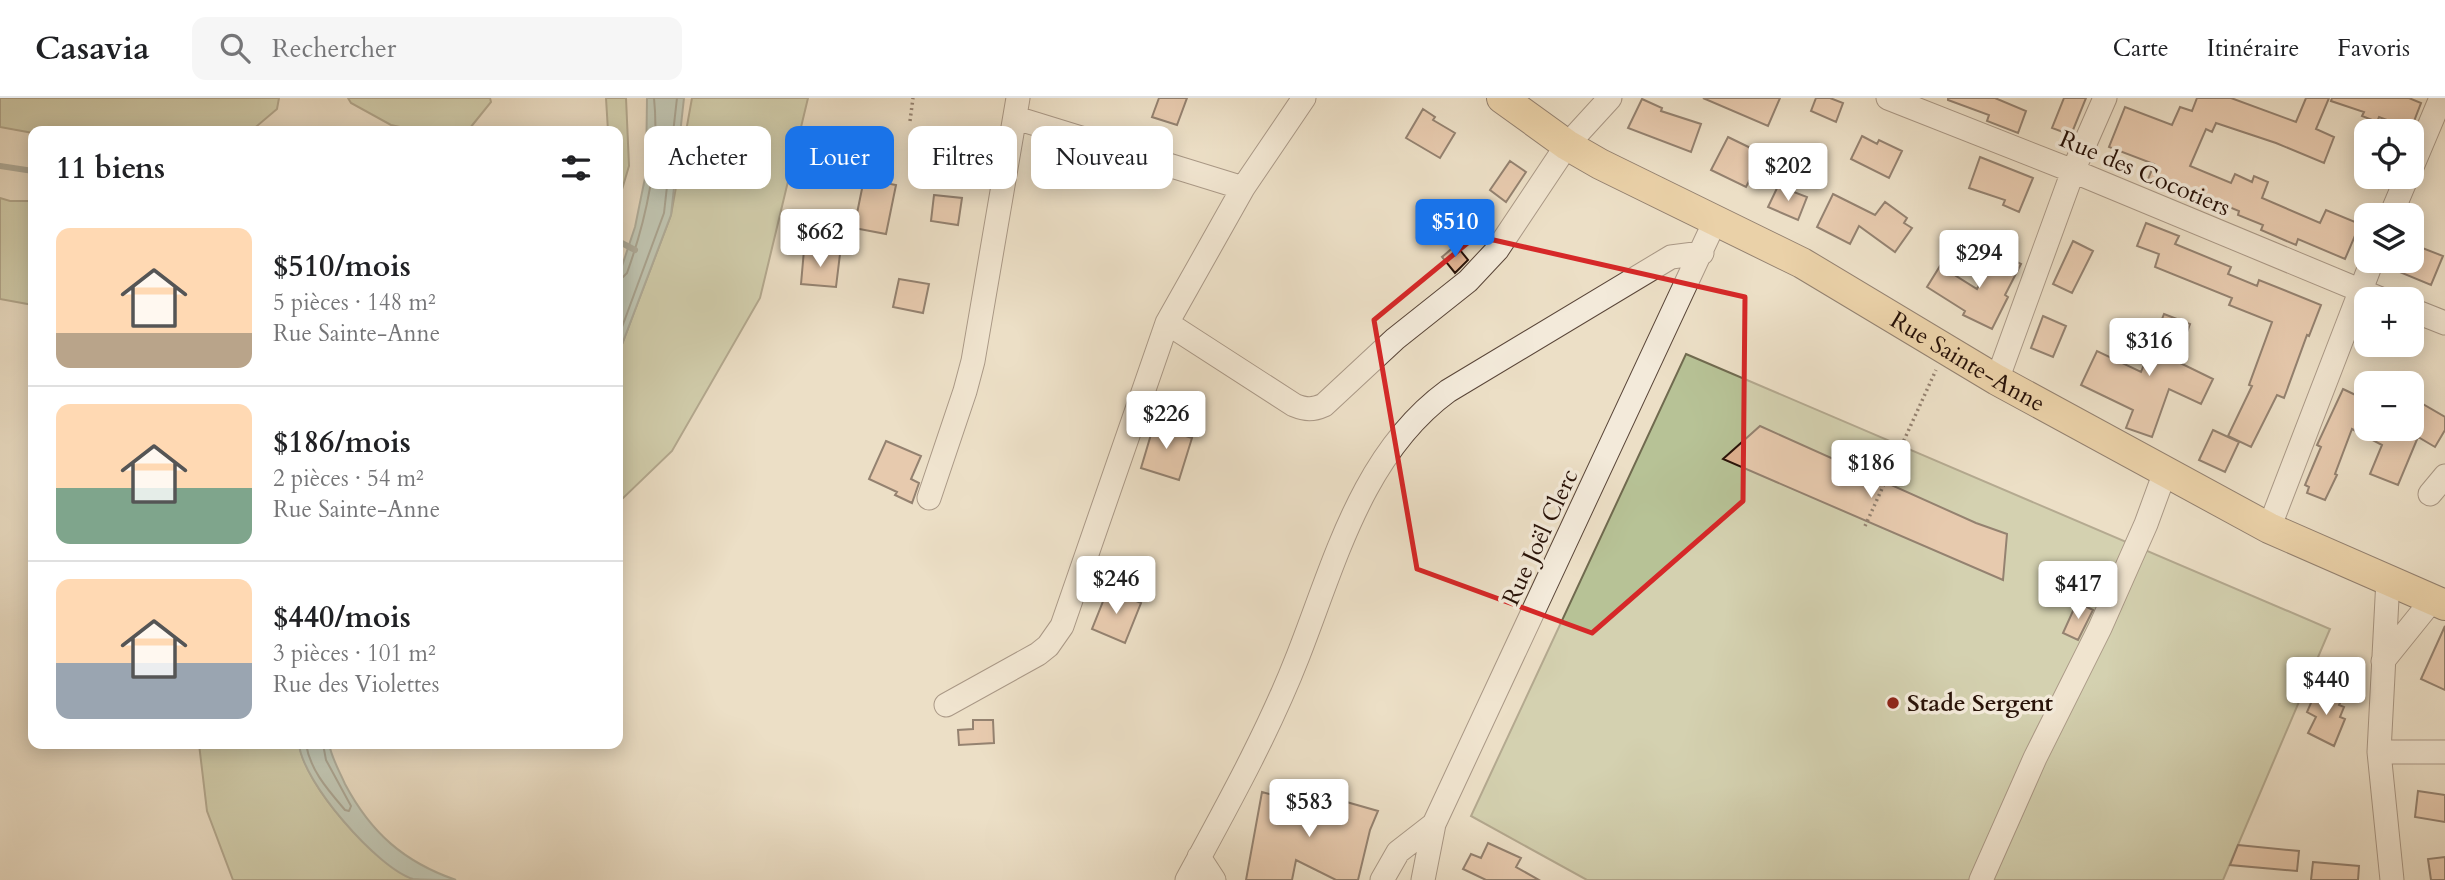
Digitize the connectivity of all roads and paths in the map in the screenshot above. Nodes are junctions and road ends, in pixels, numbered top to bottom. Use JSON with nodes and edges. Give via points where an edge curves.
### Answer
{"nodes":[{"id":1,"x":913,"y":98,"type":"edge"},
{"id":2,"x":1304,"y":98,"type":"edge"},
{"id":3,"x":1502,"y":98,"type":"edge"},
{"id":4,"x":1610,"y":98,"type":"edge"},
{"id":5,"x":1888,"y":98,"type":"edge"},
{"id":6,"x":2105,"y":98,"type":"edge"},
{"id":7,"x":2441,"y":98,"type":"edge"},
{"id":8,"x":1017,"y":108,"type":"edge"},
{"id":9,"x":910,"y":121,"type":"dead end"},
{"id":10,"x":2424,"y":138,"type":"edge"},
{"id":11,"x":1567,"y":145,"type":"junction"},
{"id":12,"x":2073,"y":171,"type":"junction"},
{"id":13,"x":1243,"y":188,"type":"junction"},
{"id":14,"x":1716,"y":219,"type":"junction"},
{"id":15,"x":1702,"y":253,"type":"junction"},
{"id":16,"x":2354,"y":289,"type":"edge"},
{"id":17,"x":2354,"y":304,"type":"edge"},
{"id":18,"x":2424,"y":315,"type":"edge"},
{"id":19,"x":1167,"y":323,"type":"junction"},
{"id":20,"x":2445,"y":323,"type":"edge"},
{"id":21,"x":1946,"y":349,"type":"junction"},
{"id":22,"x":1997,"y":380,"type":"junction"},
{"id":23,"x":2165,"y":472,"type":"junction"},
{"id":24,"x":929,"y":498,"type":"dead end"},
{"id":25,"x":1865,"y":526,"type":"dead end"},
{"id":26,"x":2269,"y":528,"type":"junction"},
{"id":27,"x":2388,"y":579,"type":"junction"},
{"id":28,"x":2439,"y":602,"type":"edge"},
{"id":29,"x":2383,"y":662,"type":"junction"},
{"id":30,"x":946,"y":705,"type":"dead end"},
{"id":31,"x":2379,"y":752,"type":"junction"},
{"id":32,"x":2445,"y":752,"type":"edge"},
{"id":33,"x":1434,"y":824,"type":"junction"},
{"id":34,"x":1199,"y":857,"type":"junction"},
{"id":35,"x":1426,"y":879,"type":"edge"},
{"id":36,"x":1187,"y":880,"type":"edge"},
{"id":37,"x":1214,"y":880,"type":"edge"},
{"id":38,"x":1382,"y":880,"type":"edge"},
{"id":39,"x":1981,"y":880,"type":"edge"},
{"id":40,"x":2392,"y":880,"type":"edge"}],
"edges":[{"from":1,"to":9,"type":"path"},
{"from":2,"to":13,"type":"street"},
{"from":3,"to":11,"type":"main road","name":"Rue Sainte-Anne"},
{"from":4,"to":11,"type":"street"},
{"from":5,"to":12,"type":"street","name":"Rue des Cocotiers"},
{"from":6,"to":12,"type":"street"},
{"from":7,"to":10,"type":"street"},
{"from":8,"to":13,"type":"street"},
{"from":8,"to":24,"type":"street","via":[[973,361]]},
{"from":11,"to":14,"type":"main road","name":"Rue Sainte-Anne","via":[[1664,198]]},
{"from":11,"to":19,"type":"street","via":[[1484,266],[1324,405],[1303,409],[1294,405]]},
{"from":12,"to":16,"type":"street","name":"Rue des Cocotiers"},
{"from":12,"to":22,"type":"street"},
{"from":13,"to":19,"type":"street"},
{"from":14,"to":15,"type":"street","name":"Rue Joël Clerc"},
{"from":14,"to":21,"type":"main road","name":"Rue Sainte-Anne","via":[[1802,263]]},
{"from":15,"to":33,"type":"street","name":"Rue Joël Clerc"},
{"from":15,"to":34,"type":"street","via":[[1671,257],[1424,409],[1354,511],[1277,704]]},
{"from":17,"to":26,"type":"street"},
{"from":18,"to":20,"type":"street"},
{"from":19,"to":30,"type":"street","via":[[1056,637],[1038,654]]},
{"from":21,"to":22,"type":"main road","name":"Rue Sainte-Anne"},
{"from":21,"to":25,"type":"path"},
{"from":22,"to":23,"type":"main road","name":"Rue Sainte-Anne"},
{"from":23,"to":26,"type":"main road","name":"Rue Sainte-Anne"},
{"from":23,"to":39,"type":"street","via":[[2100,628]]},
{"from":26,"to":27,"type":"main road","name":"Rue Sainte-Anne"},
{"from":27,"to":28,"type":"main road","name":"Rue Sainte-Anne"},
{"from":27,"to":29,"type":"street"},
{"from":28,"to":29,"type":"street"},
{"from":29,"to":31,"type":"street"},
{"from":31,"to":32,"type":"street"},
{"from":31,"to":40,"type":"street"},
{"from":33,"to":35,"type":"street","name":"Rue Joël Clerc"},
{"from":33,"to":38,"type":"street","via":[[1398,852]]},
{"from":34,"to":36,"type":"street"},
{"from":34,"to":37,"type":"street"}]}
